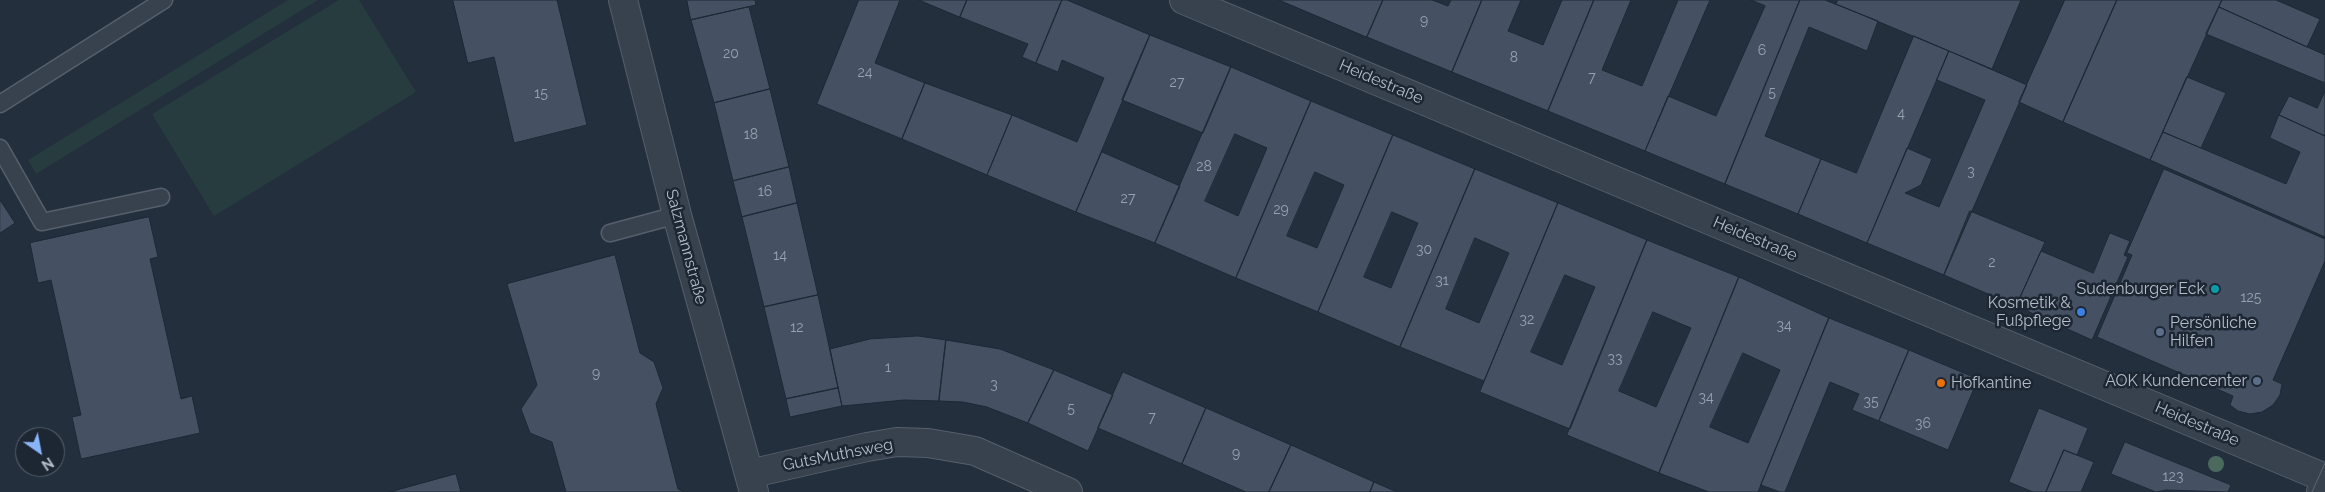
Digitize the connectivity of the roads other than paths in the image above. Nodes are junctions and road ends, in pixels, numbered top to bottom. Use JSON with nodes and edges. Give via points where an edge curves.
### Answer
{"nodes":[{"id":1,"x":164,"y":0,"type":"edge"},
{"id":2,"x":623,"y":0,"type":"edge"},
{"id":3,"x":1184,"y":0,"type":"edge"},
{"id":4,"x":0,"y":104,"type":"edge"},
{"id":5,"x":0,"y":148,"type":"edge"},
{"id":6,"x":160,"y":198,"type":"dead end"},
{"id":7,"x":677,"y":215,"type":"junction"},
{"id":8,"x":610,"y":233,"type":"dead end"},
{"id":9,"x":2325,"y":478,"type":"edge"},
{"id":10,"x":2325,"y":482,"type":"edge"},
{"id":11,"x":752,"y":483,"type":"edge"},
{"id":12,"x":1068,"y":492,"type":"edge"},
{"id":13,"x":2321,"y":492,"type":"edge"}],
"edges":[{"from":1,"to":4,"type":"lane"},
{"from":2,"to":7,"type":"street","name":"Salzmannstraße"},
{"from":3,"to":9,"type":"street","name":"Heidestraße"},
{"from":5,"to":6,"type":"lane","via":[[42,222]]},
{"from":7,"to":8,"type":"lane"},
{"from":7,"to":11,"type":"street","name":"Salzmannstraße"},
{"from":10,"to":13,"type":"street"},
{"from":11,"to":12,"type":"street","name":"GutsMuthsweg","via":[[867,447],[897,442],[975,451]]}]}
